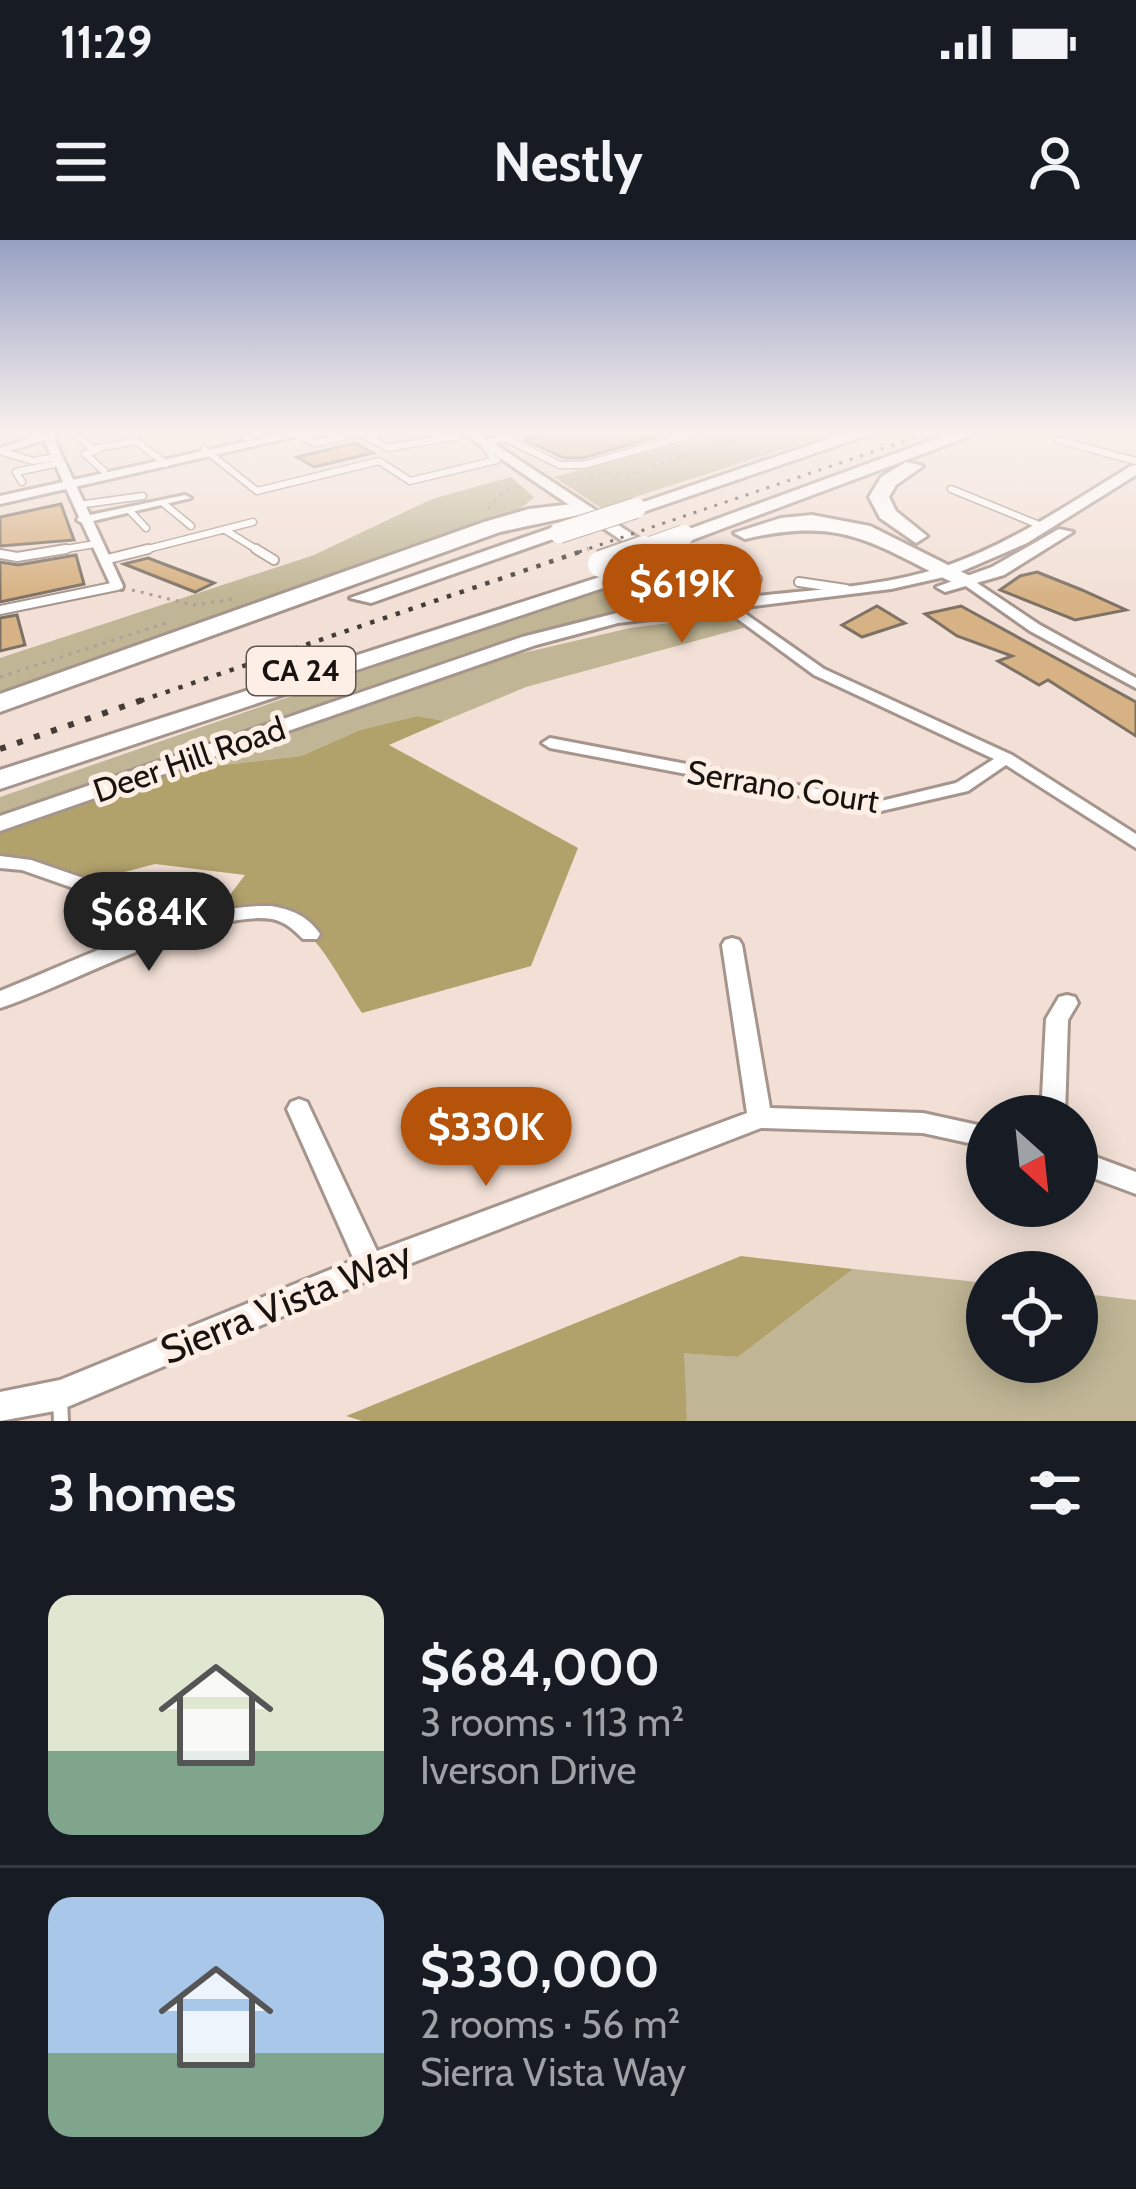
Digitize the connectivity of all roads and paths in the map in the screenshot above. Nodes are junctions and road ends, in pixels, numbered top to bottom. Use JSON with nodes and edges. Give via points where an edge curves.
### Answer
{"nodes":[{"id":1,"x":49,"y":486,"type":"edge"},
{"id":2,"x":70,"y":486,"type":"edge"},
{"id":3,"x":543,"y":486,"type":"edge"},
{"id":4,"x":572,"y":486,"type":"edge"},
{"id":5,"x":703,"y":486,"type":"edge"},
{"id":6,"x":845,"y":486,"type":"edge"},
{"id":7,"x":886,"y":486,"type":"edge"},
{"id":8,"x":1105,"y":486,"type":"edge"},
{"id":9,"x":1136,"y":486,"type":"edge"},
{"id":10,"x":951,"y":489,"type":"dead end"},
{"id":11,"x":551,"y":491,"type":"junction"},
{"id":12,"x":143,"y":496,"type":"dead end"},
{"id":13,"x":0,"y":497,"type":"edge"},
{"id":14,"x":185,"y":498,"type":"dead end"},
{"id":15,"x":163,"y":503,"type":"junction"},
{"id":16,"x":78,"y":506,"type":"junction"},
{"id":17,"x":581,"y":509,"type":"junction"},
{"id":18,"x":129,"y":510,"type":"junction"},
{"id":19,"x":529,"y":515,"type":"junction"},
{"id":20,"x":83,"y":520,"type":"junction"},
{"id":21,"x":253,"y":522,"type":"dead end"},
{"id":22,"x":191,"y":526,"type":"dead end"},
{"id":23,"x":1044,"y":527,"type":"junction"},
{"id":24,"x":146,"y":528,"type":"dead end"},
{"id":25,"x":224,"y":530,"type":"junction"},
{"id":26,"x":95,"y":544,"type":"junction"},
{"id":27,"x":0,"y":554,"type":"edge"},
{"id":28,"x":680,"y":556,"type":"junction"},
{"id":29,"x":104,"y":560,"type":"junction"},
{"id":30,"x":274,"y":560,"type":"dead end"},
{"id":31,"x":958,"y":573,"type":"junction"},
{"id":32,"x":117,"y":586,"type":"junction"},
{"id":33,"x":799,"y":589,"type":"junction"},
{"id":34,"x":248,"y":597,"type":"dead end"},
{"id":35,"x":676,"y":609,"type":"junction"},
{"id":36,"x":734,"y":609,"type":"junction"},
{"id":37,"x":0,"y":610,"type":"edge"},
{"id":38,"x":446,"y":671,"type":"junction"},
{"id":39,"x":1136,"y":683,"type":"edge"},
{"id":40,"x":0,"y":704,"type":"edge"},
{"id":41,"x":0,"y":717,"type":"edge"},
{"id":42,"x":550,"y":743,"type":"dead end"},
{"id":43,"x":1006,"y":758,"type":"junction"},
{"id":44,"x":0,"y":778,"type":"edge"},
{"id":45,"x":0,"y":824,"type":"edge"},
{"id":46,"x":1136,"y":842,"type":"edge"},
{"id":47,"x":0,"y":862,"type":"edge"},
{"id":48,"x":79,"y":884,"type":"dead end"},
{"id":49,"x":310,"y":934,"type":"dead end"},
{"id":50,"x":732,"y":945,"type":"dead end"},
{"id":51,"x":0,"y":1000,"type":"edge"},
{"id":52,"x":1067,"y":1003,"type":"dead end"},
{"id":53,"x":1054,"y":1095,"type":"edge"},
{"id":54,"x":299,"y":1109,"type":"dead end"},
{"id":55,"x":760,"y":1118,"type":"junction"},
{"id":56,"x":966,"y":1132,"type":"edge"},
{"id":57,"x":1098,"y":1169,"type":"edge"},
{"id":58,"x":1136,"y":1183,"type":"edge"},
{"id":59,"x":370,"y":1266,"type":"junction"},
{"id":60,"x":0,"y":1407,"type":"edge"},
{"id":61,"x":60,"y":1408,"type":"edge"}],
"edges":[{"from":1,"to":13,"type":"street"},
{"from":2,"to":16,"type":"street"},
{"from":3,"to":11,"type":"street"},
{"from":4,"to":11,"type":"path"},
{"from":5,"to":41,"type":"highway","number":"CA 24","bridge":true},
{"from":6,"to":28,"type":"highway","number":"CA 24"},
{"from":7,"to":31,"type":"highway","via":[[879,493],[892,518]]},
{"from":8,"to":23,"type":"street","name":"Deer Hill Road"},
{"from":9,"to":31,"type":"street","name":"Deer Hill Road","via":[[1036,551]]},
{"from":10,"to":23,"type":"lane"},
{"from":11,"to":17,"type":"street"},
{"from":11,"to":19,"type":"highway"},
{"from":12,"to":16,"type":"lane"},
{"from":14,"to":15,"type":"street"},
{"from":15,"to":18,"type":"street"},
{"from":15,"to":22,"type":"lane"},
{"from":16,"to":20,"type":"street"},
{"from":17,"to":19,"type":"highway"},
{"from":17,"to":28,"type":"street"},
{"from":18,"to":20,"type":"street"},
{"from":18,"to":24,"type":"lane"},
{"from":19,"to":40,"type":"highway"},
{"from":20,"to":26,"type":"street"},
{"from":21,"to":25,"type":"lane"},
{"from":23,"to":31,"type":"street","name":"Deer Hill Road"},
{"from":25,"to":29,"type":"lane"},
{"from":25,"to":30,"type":"lane"},
{"from":26,"to":27,"type":"lane"},
{"from":26,"to":29,"type":"street"},
{"from":28,"to":31,"type":"highway","via":[[773,525],[823,521],[878,532]]},
{"from":28,"to":33,"type":"street","via":[[752,584]]},
{"from":28,"to":35,"type":"street","via":[[691,595]]},
{"from":28,"to":36,"type":"street"},
{"from":28,"to":44,"type":"highway"},
{"from":28,"to":44,"type":"highway","number":"CA 24","bridge":true,"via":[[601,565]]},
{"from":29,"to":32,"type":"street"},
{"from":31,"to":33,"type":"street","name":"Deer Hill Road","via":[[852,590]]},
{"from":31,"to":36,"type":"street","name":"Deer Hill Road","via":[[900,596]]},
{"from":31,"to":39,"type":"street","via":[[1035,628]]},
{"from":32,"to":34,"type":"path","via":[[194,605]]},
{"from":32,"to":37,"type":"lane"},
{"from":33,"to":36,"type":"street","name":"Deer Hill Road"},
{"from":35,"to":36,"type":"street","name":"Deer Hill Road"},
{"from":35,"to":38,"type":"street","name":"Deer Hill Road","via":[[529,641]]},
{"from":36,"to":38,"type":"street","name":"Deer Hill Road"},
{"from":36,"to":43,"type":"street","via":[[820,672]]},
{"from":38,"to":45,"type":"street","name":"Deer Hill Road"},
{"from":42,"to":43,"type":"street","name":"Serrano Court","via":[[881,806],[962,788]]},
{"from":43,"to":46,"type":"street"},
{"from":47,"to":48,"type":"street"},
{"from":49,"to":51,"type":"street","via":[[298,919],[263,911],[211,920]]},
{"from":50,"to":55,"type":"street"},
{"from":52,"to":53,"type":"street","via":[[1057,1019]]},
{"from":54,"to":59,"type":"street"},
{"from":55,"to":56,"type":"street","name":"Sierra Vista Way","via":[[922,1123]]},
{"from":55,"to":59,"type":"street","name":"Sierra Vista Way"},
{"from":57,"to":58,"type":"street"},
{"from":59,"to":61,"type":"street","name":"Sierra Vista Way"},
{"from":60,"to":61,"type":"street","name":"Sierra Vista Way"}]}
